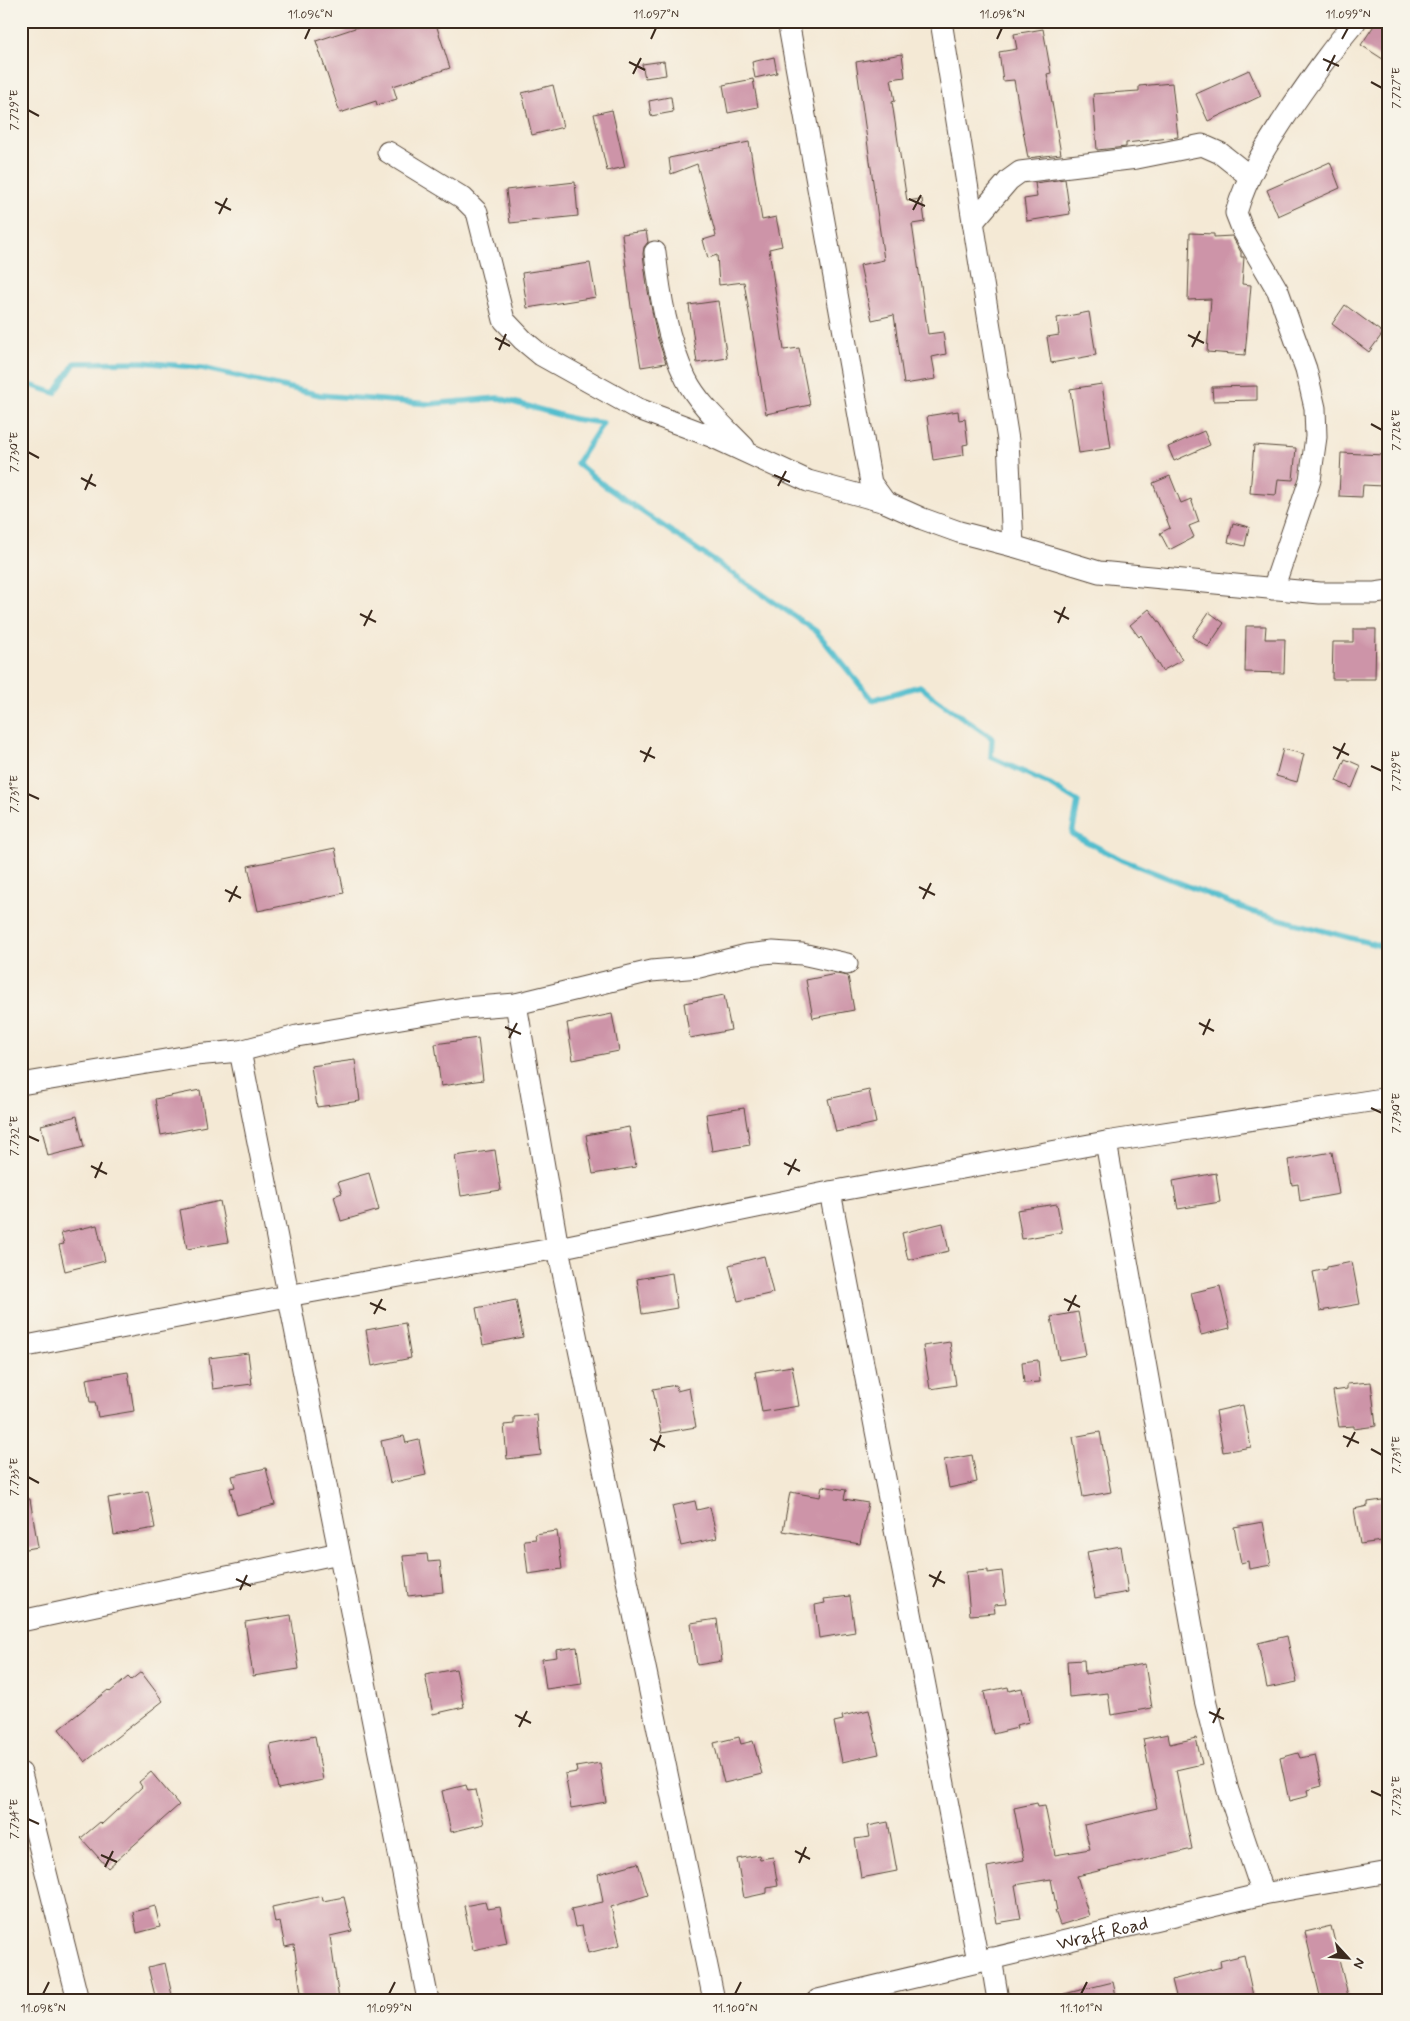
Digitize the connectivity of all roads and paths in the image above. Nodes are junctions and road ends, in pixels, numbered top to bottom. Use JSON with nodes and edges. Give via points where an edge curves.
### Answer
{"nodes":[{"id":1,"x":788,"y":21,"type":"edge"},
{"id":2,"x":941,"y":21,"type":"edge"},
{"id":3,"x":1356,"y":21,"type":"edge"},
{"id":4,"x":388,"y":152,"type":"dead end"},
{"id":5,"x":1249,"y":176,"type":"junction"},
{"id":6,"x":973,"y":222,"type":"junction"},
{"id":7,"x":655,"y":252,"type":"dead end"},
{"id":8,"x":752,"y":455,"type":"junction"},
{"id":9,"x":885,"y":502,"type":"junction"},
{"id":10,"x":1013,"y":546,"type":"junction"},
{"id":11,"x":1273,"y":589,"type":"junction"},
{"id":12,"x":1389,"y":590,"type":"edge"},
{"id":13,"x":847,"y":964,"type":"dead end"},
{"id":14,"x":516,"y":1004,"type":"junction"},
{"id":15,"x":240,"y":1051,"type":"junction"},
{"id":16,"x":21,"y":1084,"type":"edge"},
{"id":17,"x":1389,"y":1098,"type":"edge"},
{"id":18,"x":1106,"y":1142,"type":"junction"},
{"id":19,"x":830,"y":1192,"type":"junction"},
{"id":20,"x":558,"y":1248,"type":"junction"},
{"id":21,"x":287,"y":1296,"type":"junction"},
{"id":22,"x":21,"y":1347,"type":"edge"},
{"id":23,"x":338,"y":1553,"type":"junction"},
{"id":24,"x":21,"y":1621,"type":"edge"},
{"id":25,"x":21,"y":1773,"type":"edge"},
{"id":26,"x":1389,"y":1872,"type":"edge"},
{"id":27,"x":1263,"y":1894,"type":"junction"},
{"id":28,"x":984,"y":1959,"type":"junction"},
{"id":29,"x":78,"y":2000,"type":"edge"},
{"id":30,"x":428,"y":2000,"type":"edge"},
{"id":31,"x":714,"y":2000,"type":"edge"},
{"id":32,"x":818,"y":2000,"type":"edge"},
{"id":33,"x":998,"y":2000,"type":"edge"}],
"edges":[{"from":1,"to":9,"type":"street","via":[[872,483]]},
{"from":2,"to":6,"type":"street"},
{"from":3,"to":5,"type":"street","via":[[1306,86]]},
{"from":4,"to":8,"type":"street","via":[[463,198],[477,212],[504,320],[523,340],[542,355],[636,408]]},
{"from":5,"to":6,"type":"street","via":[[1220,153],[1202,144],[1138,158],[1020,172],[1009,180]]},
{"from":5,"to":11,"type":"street","via":[[1236,213],[1278,290],[1306,369],[1315,408],[1316,437],[1310,480]]},
{"from":6,"to":10,"type":"street","via":[[1008,440]]},
{"from":7,"to":8,"type":"street","via":[[661,298],[687,380],[708,409]]},
{"from":8,"to":9,"type":"street","via":[[808,481]]},
{"from":9,"to":10,"type":"street","via":[[959,532]]},
{"from":10,"to":11,"type":"street","via":[[1100,572]]},
{"from":11,"to":12,"type":"street","via":[[1320,593]]},
{"from":13,"to":14,"type":"street","via":[[802,954],[773,952],[747,955],[699,967],[651,971]]},
{"from":14,"to":15,"type":"street","via":[[464,1008],[355,1026],[297,1036]]},
{"from":14,"to":20,"type":"street"},
{"from":15,"to":16,"type":"street","via":[[195,1055]]},
{"from":15,"to":21,"type":"street"},
{"from":17,"to":18,"type":"street"},
{"from":18,"to":19,"type":"street"},
{"from":18,"to":27,"type":"street","via":[[1205,1700],[1228,1791]]},
{"from":19,"to":20,"type":"street"},
{"from":19,"to":28,"type":"street"},
{"from":20,"to":21,"type":"street"},
{"from":20,"to":31,"type":"street"},
{"from":21,"to":22,"type":"street"},
{"from":21,"to":23,"type":"street"},
{"from":23,"to":24,"type":"street"},
{"from":23,"to":30,"type":"street"},
{"from":25,"to":29,"type":"street"},
{"from":26,"to":27,"type":"street","name":"Wraff Road"},
{"from":27,"to":28,"type":"street","name":"Wraff Road"},
{"from":28,"to":32,"type":"street","name":"Wraff Road"},
{"from":28,"to":33,"type":"street"}]}
